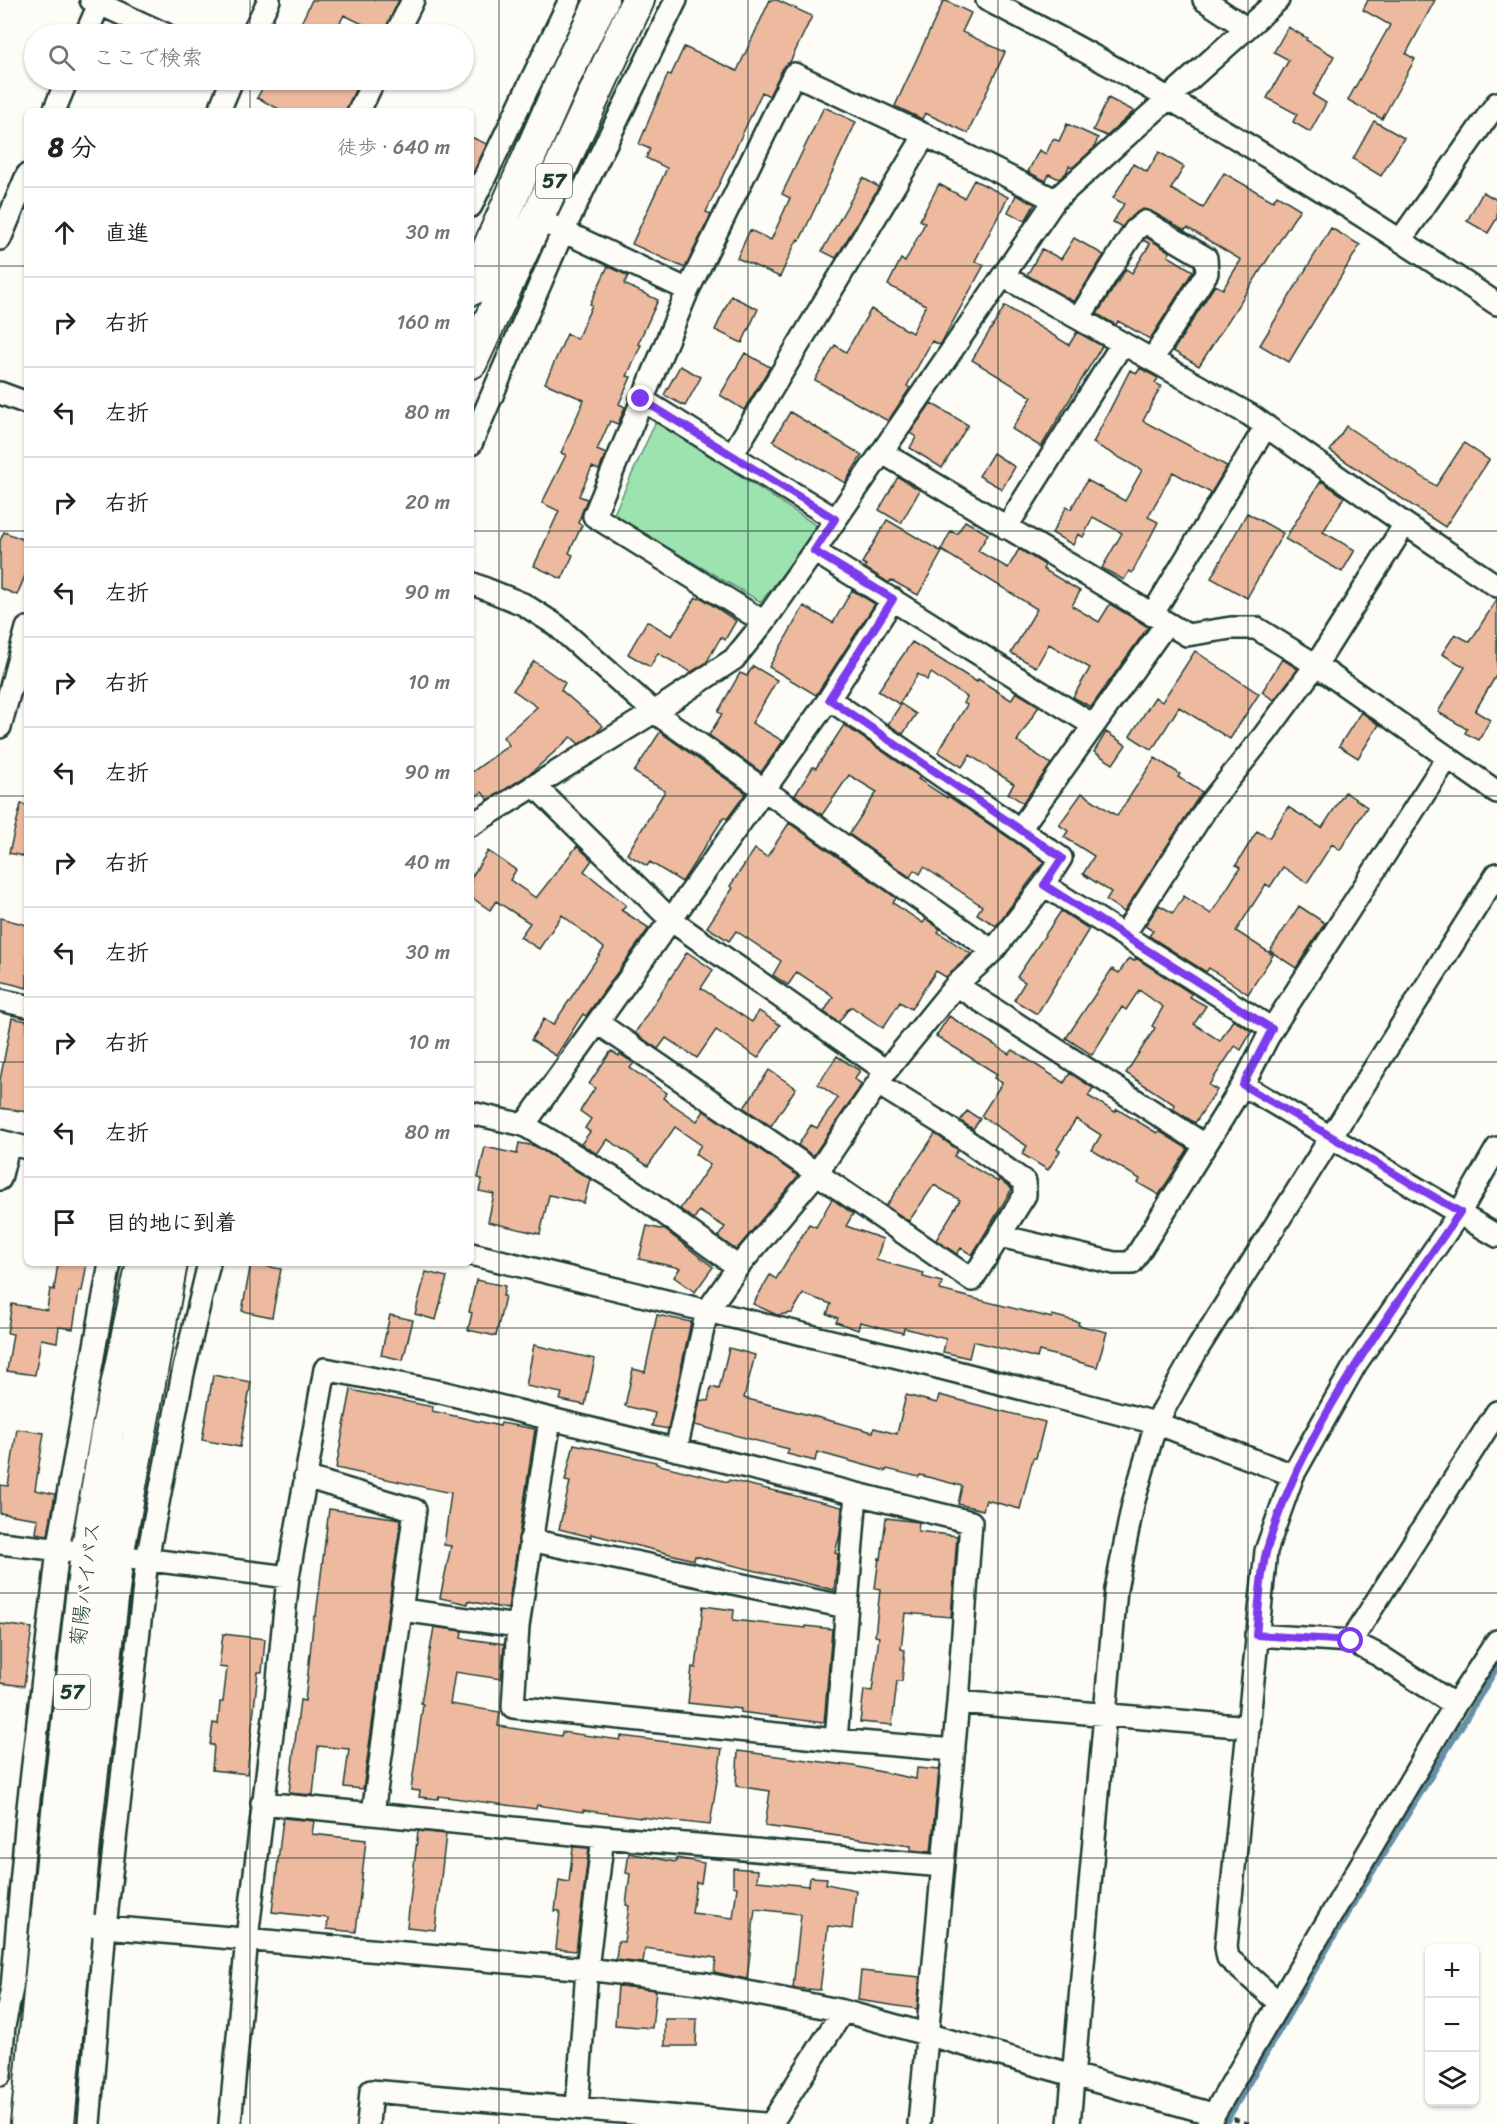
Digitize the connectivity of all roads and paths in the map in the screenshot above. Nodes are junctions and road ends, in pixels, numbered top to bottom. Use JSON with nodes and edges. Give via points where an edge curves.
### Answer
{"nodes":[{"id":1,"x":269,"y":0,"type":"edge"},
{"id":2,"x":414,"y":0,"type":"edge"},
{"id":3,"x":570,"y":0,"type":"edge"},
{"id":4,"x":602,"y":0,"type":"edge"},
{"id":5,"x":638,"y":0,"type":"edge"},
{"id":6,"x":675,"y":0,"type":"edge"},
{"id":7,"x":987,"y":0,"type":"edge"},
{"id":8,"x":1204,"y":0,"type":"edge"},
{"id":9,"x":1278,"y":0,"type":"edge"},
{"id":10,"x":97,"y":1,"type":"edge"},
{"id":11,"x":89,"y":24,"type":"edge"},
{"id":12,"x":144,"y":24,"type":"edge"},
{"id":13,"x":257,"y":24,"type":"edge"},
{"id":14,"x":401,"y":24,"type":"edge"},
{"id":15,"x":1244,"y":30,"type":"junction"},
{"id":16,"x":63,"y":90,"type":"edge"},
{"id":17,"x":228,"y":90,"type":"edge"},
{"id":18,"x":369,"y":90,"type":"edge"},
{"id":19,"x":1170,"y":99,"type":"junction"},
{"id":20,"x":1497,"y":103,"type":"edge"},
{"id":21,"x":55,"y":108,"type":"edge"},
{"id":22,"x":220,"y":108,"type":"edge"},
{"id":23,"x":360,"y":108,"type":"edge"},
{"id":24,"x":925,"y":135,"type":"junction"},
{"id":25,"x":24,"y":182,"type":"edge"},
{"id":26,"x":474,"y":192,"type":"edge"},
{"id":27,"x":474,"y":194,"type":"edge"},
{"id":28,"x":1055,"y":200,"type":"junction"},
{"id":29,"x":508,"y":205,"type":"junction"},
{"id":30,"x":550,"y":225,"type":"junction"},
{"id":31,"x":0,"y":239,"type":"edge"},
{"id":32,"x":1401,"y":239,"type":"junction"},
{"id":33,"x":1003,"y":276,"type":"junction"},
{"id":34,"x":474,"y":282,"type":"edge"},
{"id":35,"x":688,"y":290,"type":"junction"},
{"id":36,"x":1497,"y":304,"type":"edge"},
{"id":37,"x":1079,"y":318,"type":"junction"},
{"id":38,"x":1122,"y":344,"type":"junction"},
{"id":39,"x":474,"y":357,"type":"edge"},
{"id":40,"x":1152,"y":360,"type":"junction"},
{"id":41,"x":0,"y":393,"type":"edge"},
{"id":42,"x":641,"y":399,"type":"junction"},
{"id":43,"x":24,"y":402,"type":"edge"},
{"id":44,"x":1266,"y":426,"type":"junction"},
{"id":45,"x":474,"y":436,"type":"edge"},
{"id":46,"x":883,"y":453,"type":"junction"},
{"id":47,"x":732,"y":455,"type":"junction"},
{"id":48,"x":835,"y":519,"type":"junction"},
{"id":49,"x":1404,"y":524,"type":"junction"},
{"id":50,"x":1006,"y":528,"type":"junction"},
{"id":51,"x":814,"y":551,"type":"junction"},
{"id":52,"x":474,"y":584,"type":"edge"},
{"id":53,"x":1497,"y":586,"type":"edge"},
{"id":54,"x":893,"y":599,"type":"junction"},
{"id":55,"x":1159,"y":619,"type":"junction"},
{"id":56,"x":764,"y":622,"type":"junction"},
{"id":57,"x":24,"y":639,"type":"edge"},
{"id":58,"x":1316,"y":665,"type":"junction"},
{"id":59,"x":829,"y":699,"type":"junction"},
{"id":60,"x":654,"y":712,"type":"junction"},
{"id":61,"x":1093,"y":725,"type":"junction"},
{"id":62,"x":0,"y":727,"type":"edge"},
{"id":63,"x":1448,"y":757,"type":"junction"},
{"id":64,"x":534,"y":785,"type":"junction"},
{"id":65,"x":763,"y":789,"type":"junction"},
{"id":66,"x":1497,"y":792,"type":"edge"},
{"id":67,"x":474,"y":823,"type":"edge"},
{"id":68,"x":1020,"y":829,"type":"junction"},
{"id":69,"x":1497,"y":874,"type":"edge"},
{"id":70,"x":1044,"y":885,"type":"junction"},
{"id":71,"x":672,"y":921,"type":"junction"},
{"id":72,"x":1124,"y":935,"type":"junction"},
{"id":73,"x":993,"y":951,"type":"junction"},
{"id":74,"x":956,"y":985,"type":"junction"},
{"id":75,"x":0,"y":1000,"type":"edge"},
{"id":76,"x":24,"y":1005,"type":"edge"},
{"id":77,"x":598,"y":1023,"type":"junction"},
{"id":78,"x":1272,"y":1029,"type":"junction"},
{"id":79,"x":882,"y":1077,"type":"junction"},
{"id":80,"x":1243,"y":1085,"type":"junction"},
{"id":81,"x":474,"y":1114,"type":"edge"},
{"id":82,"x":524,"y":1125,"type":"junction"},
{"id":83,"x":1331,"y":1137,"type":"junction"},
{"id":84,"x":12,"y":1144,"type":"edge"},
{"id":85,"x":1205,"y":1145,"type":"junction"},
{"id":86,"x":1497,"y":1148,"type":"edge"},
{"id":87,"x":817,"y":1173,"type":"junction"},
{"id":88,"x":0,"y":1179,"type":"edge"},
{"id":89,"x":1460,"y":1212,"type":"junction"},
{"id":90,"x":1000,"y":1236,"type":"junction"},
{"id":91,"x":1497,"y":1236,"type":"edge"},
{"id":92,"x":474,"y":1255,"type":"edge"},
{"id":93,"x":110,"y":1266,"type":"edge"},
{"id":94,"x":142,"y":1266,"type":"edge"},
{"id":95,"x":170,"y":1266,"type":"edge"},
{"id":96,"x":208,"y":1266,"type":"edge"},
{"id":97,"x":738,"y":1267,"type":"junction"},
{"id":98,"x":707,"y":1311,"type":"junction"},
{"id":99,"x":1497,"y":1412,"type":"edge"},
{"id":100,"x":550,"y":1420,"type":"junction"},
{"id":101,"x":1156,"y":1423,"type":"junction"},
{"id":102,"x":676,"y":1450,"type":"junction"},
{"id":103,"x":1293,"y":1475,"type":"junction"},
{"id":104,"x":305,"y":1477,"type":"junction"},
{"id":105,"x":856,"y":1494,"type":"junction"},
{"id":106,"x":530,"y":1540,"type":"junction"},
{"id":107,"x":0,"y":1542,"type":"edge"},
{"id":108,"x":102,"y":1555,"type":"junction"},
{"id":109,"x":288,"y":1577,"type":"junction"},
{"id":110,"x":846,"y":1607,"type":"junction"},
{"id":111,"x":402,"y":1610,"type":"junction"},
{"id":112,"x":518,"y":1626,"type":"junction"},
{"id":113,"x":1256,"y":1635,"type":"junction"},
{"id":114,"x":1351,"y":1641,"type":"junction"},
{"id":115,"x":1497,"y":1641,"type":"edge"},
{"id":116,"x":958,"y":1702,"type":"junction"},
{"id":117,"x":1455,"y":1706,"type":"junction"},
{"id":118,"x":1106,"y":1714,"type":"junction"},
{"id":119,"x":1249,"y":1727,"type":"junction"},
{"id":120,"x":836,"y":1740,"type":"junction"},
{"id":121,"x":954,"y":1750,"type":"junction"},
{"id":122,"x":262,"y":1803,"type":"junction"},
{"id":123,"x":373,"y":1813,"type":"junction"},
{"id":124,"x":603,"y":1837,"type":"junction"},
{"id":125,"x":943,"y":1866,"type":"junction"},
{"id":126,"x":90,"y":1925,"type":"junction"},
{"id":127,"x":247,"y":1938,"type":"junction"},
{"id":128,"x":587,"y":1969,"type":"junction"},
{"id":129,"x":1279,"y":2003,"type":"junction"},
{"id":130,"x":843,"y":2011,"type":"junction"},
{"id":131,"x":2,"y":2025,"type":"edge"},
{"id":132,"x":36,"y":2028,"type":"junction"},
{"id":133,"x":928,"y":2035,"type":"junction"},
{"id":134,"x":1072,"y":2074,"type":"junction"},
{"id":135,"x":0,"y":2075,"type":"edge"},
{"id":136,"x":577,"y":2109,"type":"junction"},
{"id":137,"x":629,"y":2119,"type":"edge"},
{"id":138,"x":1210,"y":2119,"type":"edge"},
{"id":139,"x":27,"y":2124,"type":"edge"},
{"id":140,"x":58,"y":2124,"type":"edge"},
{"id":141,"x":89,"y":2124,"type":"edge"},
{"id":142,"x":230,"y":2124,"type":"edge"},
{"id":143,"x":369,"y":2124,"type":"edge"},
{"id":144,"x":764,"y":2124,"type":"edge"},
{"id":145,"x":771,"y":2124,"type":"edge"},
{"id":146,"x":919,"y":2124,"type":"edge"},
{"id":147,"x":1069,"y":2124,"type":"edge"}],
"edges":[{"from":1,"to":13,"type":"street"},
{"from":2,"to":14,"type":"street"},
{"from":3,"to":26,"type":"street"},
{"from":4,"to":29,"type":"highway","number":"57"},
{"from":5,"to":30,"type":"highway","number":"57"},
{"from":6,"to":30,"type":"street"},
{"from":7,"to":19,"type":"street"},
{"from":8,"to":15,"type":"street"},
{"from":9,"to":15,"type":"street"},
{"from":10,"to":11,"type":"street"},
{"from":10,"to":12,"type":"street"},
{"from":15,"to":19,"type":"street"},
{"from":16,"to":21,"type":"street"},
{"from":17,"to":22,"type":"street"},
{"from":18,"to":23,"type":"street"},
{"from":19,"to":28,"type":"street"},
{"from":19,"to":32,"type":"street"},
{"from":20,"to":32,"type":"street"},
{"from":24,"to":28,"type":"street"},
{"from":24,"to":35,"type":"street","via":[[794,74]]},
{"from":24,"to":47,"type":"street"},
{"from":25,"to":31,"type":"street"},
{"from":27,"to":29,"type":"street"},
{"from":28,"to":33,"type":"street"},
{"from":29,"to":34,"type":"highway","number":"57"},
{"from":30,"to":35,"type":"street"},
{"from":30,"to":39,"type":"highway","number":"57"},
{"from":30,"to":45,"type":"street"},
{"from":32,"to":36,"type":"street"},
{"from":33,"to":37,"type":"street"},
{"from":33,"to":46,"type":"street"},
{"from":35,"to":42,"type":"street"},
{"from":37,"to":38,"type":"street"},
{"from":37,"to":40,"type":"street","via":[[1135,230],[1145,222],[1206,258],[1206,273]]},
{"from":38,"to":40,"type":"street"},
{"from":38,"to":50,"type":"street"},
{"from":40,"to":44,"type":"street"},
{"from":41,"to":43,"type":"street"},
{"from":42,"to":47,"type":"street"},
{"from":42,"to":56,"type":"street","via":[[594,516]]},
{"from":44,"to":49,"type":"street"},
{"from":44,"to":55,"type":"street"},
{"from":46,"to":48,"type":"street"},
{"from":46,"to":50,"type":"street"},
{"from":47,"to":48,"type":"street"},
{"from":48,"to":51,"type":"street"},
{"from":49,"to":53,"type":"street"},
{"from":49,"to":58,"type":"street"},
{"from":50,"to":55,"type":"street"},
{"from":51,"to":54,"type":"street"},
{"from":51,"to":56,"type":"street"},
{"from":52,"to":60,"type":"street","via":[[522,604],[556,625]]},
{"from":54,"to":59,"type":"street"},
{"from":54,"to":61,"type":"street"},
{"from":55,"to":58,"type":"street","via":[[1187,635],[1256,628]]},
{"from":55,"to":61,"type":"street"},
{"from":56,"to":60,"type":"street","via":[[734,659]]},
{"from":57,"to":62,"type":"street"},
{"from":58,"to":63,"type":"street"},
{"from":58,"to":72,"type":"street","via":[[1209,804]]},
{"from":59,"to":65,"type":"street"},
{"from":59,"to":68,"type":"street"},
{"from":60,"to":64,"type":"street"},
{"from":60,"to":65,"type":"street"},
{"from":61,"to":68,"type":"street"},
{"from":63,"to":66,"type":"street"},
{"from":63,"to":78,"type":"street"},
{"from":64,"to":67,"type":"street"},
{"from":64,"to":71,"type":"street"},
{"from":65,"to":71,"type":"street"},
{"from":65,"to":73,"type":"street"},
{"from":68,"to":70,"type":"street","via":[[1062,858]]},
{"from":69,"to":83,"type":"street"},
{"from":70,"to":72,"type":"street"},
{"from":70,"to":73,"type":"street"},
{"from":71,"to":77,"type":"street"},
{"from":71,"to":79,"type":"street"},
{"from":72,"to":78,"type":"street"},
{"from":73,"to":74,"type":"street"},
{"from":74,"to":79,"type":"street"},
{"from":74,"to":85,"type":"street"},
{"from":75,"to":76,"type":"street"},
{"from":77,"to":82,"type":"street"},
{"from":77,"to":87,"type":"street"},
{"from":78,"to":80,"type":"street"},
{"from":79,"to":87,"type":"street"},
{"from":79,"to":90,"type":"street","via":[[1025,1182],[1025,1195]]},
{"from":80,"to":83,"type":"street"},
{"from":80,"to":85,"type":"street"},
{"from":81,"to":82,"type":"street"},
{"from":82,"to":97,"type":"street","via":[[628,1187]]},
{"from":83,"to":89,"type":"street"},
{"from":83,"to":101,"type":"street","via":[[1198,1348]]},
{"from":84,"to":88,"type":"street"},
{"from":85,"to":90,"type":"street","via":[[1132,1263],[1114,1263]]},
{"from":86,"to":89,"type":"street"},
{"from":87,"to":90,"type":"street","via":[[972,1280]]},
{"from":87,"to":97,"type":"street"},
{"from":89,"to":91,"type":"street"},
{"from":89,"to":103,"type":"street","via":[[1355,1365]]},
{"from":92,"to":98,"type":"street"},
{"from":93,"to":108,"type":"street"},
{"from":94,"to":108,"type":"highway","name":"菊陽バイパス","number":"57","via":[[107,1433]]},
{"from":95,"to":108,"type":"highway","name":"菊陽バイパス","number":"57"},
{"from":96,"to":108,"type":"street","via":[[183,1373]]},
{"from":97,"to":98,"type":"street"},
{"from":98,"to":101,"type":"street"},
{"from":98,"to":102,"type":"street"},
{"from":99,"to":114,"type":"street"},
{"from":100,"to":102,"type":"street"},
{"from":100,"to":104,"type":"street","via":[[441,1392],[325,1369]]},
{"from":100,"to":106,"type":"street"},
{"from":101,"to":103,"type":"street"},
{"from":101,"to":118,"type":"street","via":[[1133,1504],[1116,1589]]},
{"from":102,"to":105,"type":"street"},
{"from":103,"to":113,"type":"street","via":[[1266,1551]]},
{"from":104,"to":109,"type":"street"},
{"from":104,"to":111,"type":"street","via":[[415,1510]]},
{"from":105,"to":110,"type":"street"},
{"from":105,"to":116,"type":"street","via":[[971,1522]]},
{"from":106,"to":110,"type":"street"},
{"from":106,"to":112,"type":"street"},
{"from":107,"to":108,"type":"street"},
{"from":108,"to":109,"type":"street"},
{"from":108,"to":126,"type":"highway","name":"菊陽バイパス","number":"57"},
{"from":108,"to":131,"type":"street","via":[[27,1816],[12,1988]]},
{"from":108,"to":132,"type":"highway","name":"菊陽バイパス","number":"57","via":[[56,1830]]},
{"from":109,"to":122,"type":"street"},
{"from":110,"to":120,"type":"street"},
{"from":111,"to":112,"type":"street"},
{"from":111,"to":123,"type":"street"},
{"from":112,"to":120,"type":"street","via":[[513,1707]]},
{"from":113,"to":114,"type":"street"},
{"from":113,"to":119,"type":"street"},
{"from":114,"to":117,"type":"street"},
{"from":115,"to":117,"type":"street"},
{"from":116,"to":118,"type":"street"},
{"from":116,"to":121,"type":"street"},
{"from":117,"to":129,"type":"street"},
{"from":118,"to":119,"type":"street"},
{"from":118,"to":134,"type":"street"},
{"from":119,"to":129,"type":"street","via":[[1226,1947],[1228,1958]]},
{"from":120,"to":121,"type":"street"},
{"from":121,"to":125,"type":"street"},
{"from":122,"to":123,"type":"street"},
{"from":122,"to":127,"type":"street"},
{"from":123,"to":124,"type":"street"},
{"from":124,"to":125,"type":"street"},
{"from":124,"to":128,"type":"street"},
{"from":125,"to":133,"type":"street"},
{"from":126,"to":127,"type":"street"},
{"from":126,"to":140,"type":"highway","name":"菊陽バイパス","number":"57"},
{"from":126,"to":141,"type":"street"},
{"from":127,"to":128,"type":"street"},
{"from":127,"to":142,"type":"street"},
{"from":128,"to":130,"type":"street","via":[[707,1984]]},
{"from":128,"to":136,"type":"street"},
{"from":129,"to":138,"type":"street"},
{"from":130,"to":133,"type":"street"},
{"from":130,"to":145,"type":"street"},
{"from":131,"to":132,"type":"street"},
{"from":131,"to":135,"type":"street"},
{"from":132,"to":139,"type":"highway","name":"菊陽バイパス","number":"57"},
{"from":133,"to":134,"type":"street"},
{"from":133,"to":146,"type":"street"},
{"from":134,"to":138,"type":"street"},
{"from":134,"to":147,"type":"street"},
{"from":136,"to":137,"type":"street"},
{"from":136,"to":143,"type":"street","via":[[371,2091]]},
{"from":137,"to":144,"type":"street"}]}
